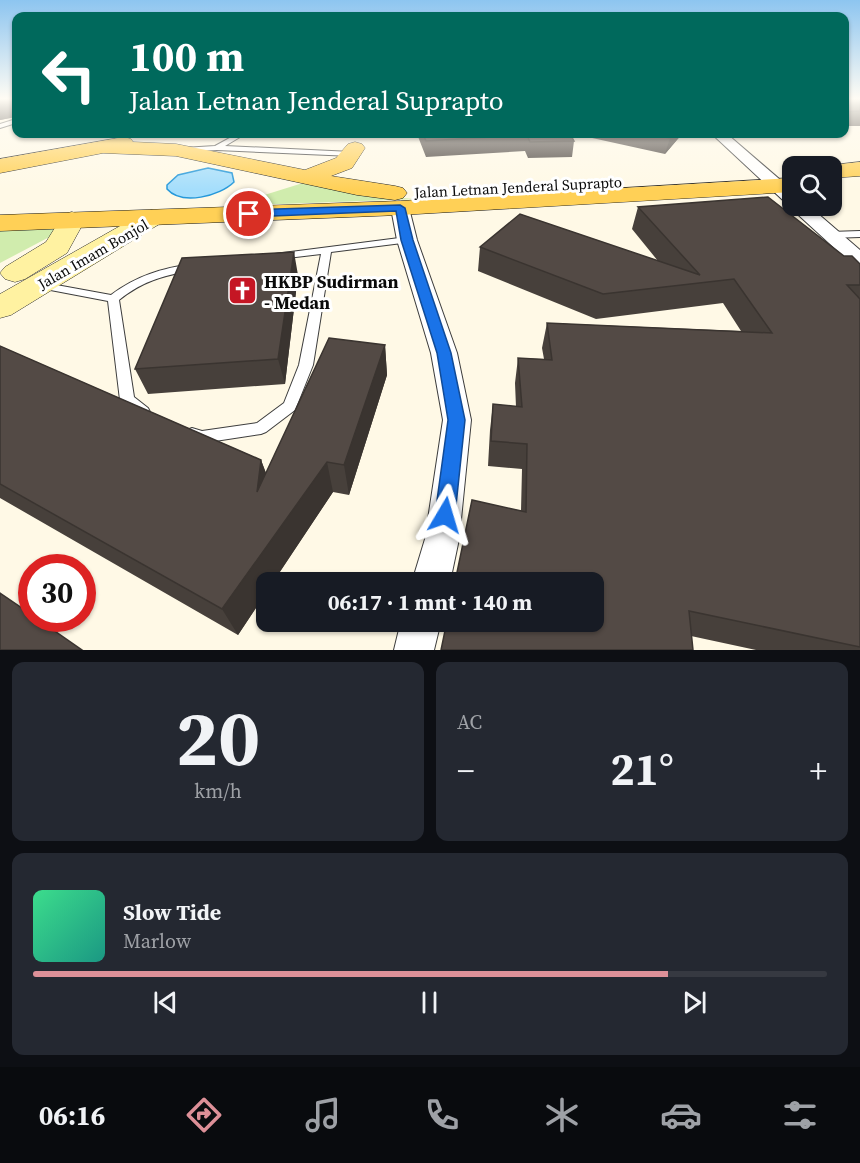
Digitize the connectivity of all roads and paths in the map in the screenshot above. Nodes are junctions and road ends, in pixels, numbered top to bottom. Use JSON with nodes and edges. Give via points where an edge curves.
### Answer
{"nodes":[{"id":1,"x":234,"y":138,"type":"edge"},
{"id":2,"x":724,"y":138,"type":"edge"},
{"id":3,"x":263,"y":141,"type":"dead end"},
{"id":4,"x":172,"y":142,"type":"edge"},
{"id":5,"x":304,"y":144,"type":"dead end"},
{"id":6,"x":217,"y":148,"type":"junction"},
{"id":7,"x":361,"y":153,"type":"edge"},
{"id":8,"x":0,"y":166,"type":"edge"},
{"id":9,"x":860,"y":169,"type":"edge"},
{"id":10,"x":842,"y":170,"type":"edge"},
{"id":11,"x":306,"y":178,"type":"junction"},
{"id":12,"x":782,"y":181,"type":"edge"},
{"id":13,"x":860,"y":181,"type":"edge"},
{"id":14,"x":842,"y":182,"type":"edge"},
{"id":15,"x":782,"y":183,"type":"edge"},
{"id":16,"x":782,"y":183,"type":"edge"},
{"id":17,"x":426,"y":194,"type":"junction"},
{"id":18,"x":400,"y":208,"type":"junction"},
{"id":19,"x":810,"y":216,"type":"edge"},
{"id":20,"x":152,"y":218,"type":"junction"},
{"id":21,"x":72,"y":220,"type":"junction"},
{"id":22,"x":0,"y":223,"type":"edge"},
{"id":23,"x":860,"y":234,"type":"edge"},
{"id":24,"x":830,"y":235,"type":"junction"},
{"id":25,"x":407,"y":240,"type":"junction"},
{"id":26,"x":327,"y":249,"type":"junction"},
{"id":27,"x":270,"y":257,"type":"edge"},
{"id":28,"x":860,"y":261,"type":"edge"},
{"id":29,"x":202,"y":266,"type":"edge"},
{"id":30,"x":0,"y":282,"type":"edge"},
{"id":31,"x":40,"y":285,"type":"junction"},
{"id":32,"x":113,"y":299,"type":"junction"},
{"id":33,"x":0,"y":308,"type":"edge"},
{"id":34,"x":152,"y":419,"type":"edge"},
{"id":35,"x":182,"y":430,"type":"edge"},
{"id":36,"x":434,"y":572,"type":"edge"},
{"id":37,"x":418,"y":632,"type":"edge"},
{"id":38,"x":414,"y":650,"type":"edge"}],
"edges":[{"from":1,"to":6,"type":"lane"},
{"from":2,"to":12,"type":"street"},
{"from":3,"to":6,"type":"lane"},
{"from":4,"to":6,"type":"lane"},
{"from":4,"to":8,"type":"main road","name":"Jalan Letnan Jenderal Suprapto","via":[[104,147]]},
{"from":4,"to":11,"type":"main road","name":"Jalan Letnan Jenderal Suprapto"},
{"from":5,"to":7,"type":"lane"},
{"from":6,"to":7,"type":"lane"},
{"from":7,"to":11,"type":"main road","name":"Jalan Imam Bonjol"},
{"from":7,"to":17,"type":"main road"},
{"from":9,"to":10,"type":"main road"},
{"from":11,"to":17,"type":"main road","name":"Jalan Letnan Jenderal Suprapto","via":[[380,191]]},
{"from":11,"to":20,"type":"main road","name":"Jalan Imam Bonjol"},
{"from":13,"to":14,"type":"main road"},
{"from":15,"to":17,"type":"main road","name":"Jalan Letnan Jenderal Suprapto"},
{"from":16,"to":18,"type":"main road","name":"Jalan Letnan Jenderal Suprapto"},
{"from":18,"to":20,"type":"main road","name":"Jalan Letnan Jenderal Suprapto"},
{"from":18,"to":25,"type":"street"},
{"from":19,"to":24,"type":"street"},
{"from":20,"to":21,"type":"main road"},
{"from":20,"to":31,"type":"main road","name":"Jalan Imam Bonjol"},
{"from":21,"to":22,"type":"main road"},
{"from":21,"to":30,"type":"main road","name":"Jalan Imam Bonjol","via":[[62,241],[51,252]]},
{"from":23,"to":24,"type":"lane"},
{"from":24,"to":28,"type":"street"},
{"from":25,"to":26,"type":"lane"},
{"from":25,"to":36,"type":"street","via":[[444,353],[457,420],[442,538]]},
{"from":26,"to":27,"type":"lane"},
{"from":26,"to":35,"type":"lane","via":[[306,365],[290,406],[261,428],[202,437]]},
{"from":29,"to":32,"type":"lane","via":[[168,270],[132,283]]},
{"from":31,"to":32,"type":"lane"},
{"from":31,"to":33,"type":"main road","name":"Jalan Imam Bonjol"},
{"from":32,"to":34,"type":"lane","via":[[127,400]]},
{"from":37,"to":38,"type":"street"}]}
